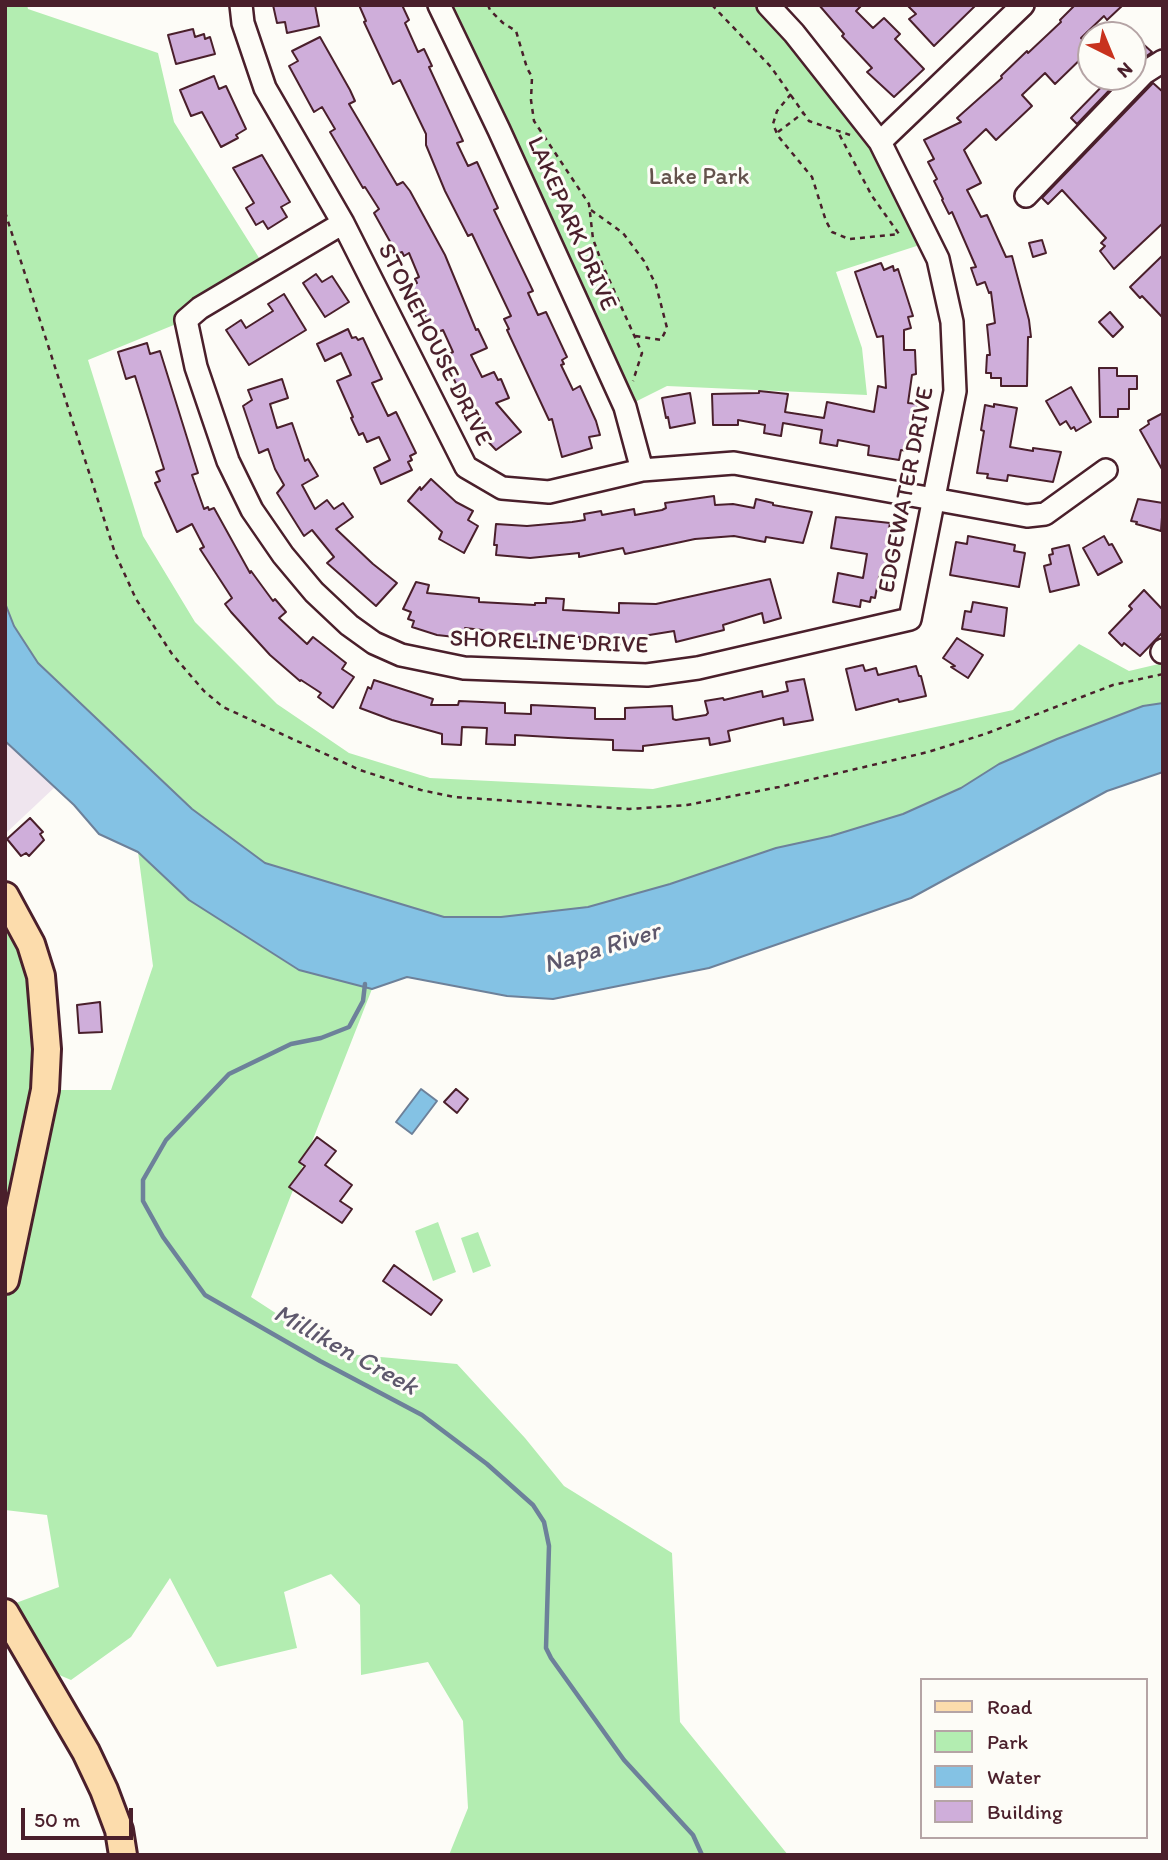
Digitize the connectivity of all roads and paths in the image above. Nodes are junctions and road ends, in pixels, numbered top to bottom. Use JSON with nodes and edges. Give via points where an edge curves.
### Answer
{"nodes":[{"id":1,"x":241,"y":5,"type":"edge"},
{"id":2,"x":439,"y":5,"type":"edge"},
{"id":3,"x":488,"y":5,"type":"edge"},
{"id":4,"x":712,"y":5,"type":"edge"},
{"id":5,"x":769,"y":5,"type":"edge"},
{"id":6,"x":1023,"y":5,"type":"edge"},
{"id":7,"x":1163,"y":61,"type":"edge"},
{"id":8,"x":791,"y":94,"type":"junction"},
{"id":9,"x":803,"y":113,"type":"junction"},
{"id":10,"x":777,"y":132,"type":"junction"},
{"id":11,"x":838,"y":132,"type":"junction"},
{"id":12,"x":880,"y":142,"type":"junction"},
{"id":13,"x":1026,"y":196,"type":"dead end"},
{"id":14,"x":590,"y":208,"type":"junction"},
{"id":15,"x":343,"y":223,"type":"junction"},
{"id":16,"x":635,"y":336,"type":"junction"},
{"id":17,"x":625,"y":407,"type":"junction"},
{"id":18,"x":642,"y":470,"type":"junction"},
{"id":19,"x":1106,"y":470,"type":"dead end"},
{"id":20,"x":933,"y":498,"type":"junction"},
{"id":21,"x":910,"y":619,"type":"joint"},
{"id":22,"x":5,"y":896,"type":"edge"},
{"id":23,"x":5,"y":1280,"type":"edge"},
{"id":24,"x":5,"y":1613,"type":"edge"},
{"id":25,"x":123,"y":1855,"type":"edge"}],
"edges":[{"from":1,"to":15,"type":"street","name":"STONEHOUSE DRIVE","via":[[264,88]]},
{"from":2,"to":17,"type":"street","name":"LAKEPARK DRIVE"},
{"from":3,"to":14,"type":"path","via":[[516,31],[532,76],[534,121]]},
{"from":4,"to":8,"type":"path"},
{"from":5,"to":12,"type":"street","name":"EDGEWATER DRIVE"},
{"from":6,"to":12,"type":"street"},
{"from":7,"to":13,"type":"street","via":[[1144,73]]},
{"from":8,"to":9,"type":"path"},
{"from":8,"to":10,"type":"path","via":[[773,124]]},
{"from":9,"to":10,"type":"path"},
{"from":9,"to":11,"type":"path","via":[[809,121]]},
{"from":10,"to":11,"type":"path","via":[[812,177],[832,232],[849,239],[899,234]]},
{"from":11,"to":12,"type":"path"},
{"from":12,"to":20,"type":"street","name":"EDGEWATER DRIVE","via":[[937,259],[952,322],[955,391]]},
{"from":14,"to":16,"type":"path","via":[[596,248]]},
{"from":14,"to":16,"type":"path","via":[[623,233],[656,285],[667,328],[661,340]]},
{"from":15,"to":18,"type":"street","name":"STONEHOUSE DRIVE","via":[[466,467],[502,488],[549,492]]},
{"from":15,"to":21,"type":"street","name":"SHORELINE DRIVE","via":[[186,320],[196,367],[228,461],[252,510],[314,592],[374,643],[401,655],[464,668],[647,675],[698,668]]},
{"from":16,"to":17,"type":"path","via":[[642,352]]},
{"from":17,"to":18,"type":"street","name":"LAKEPARK DRIVE"},
{"from":18,"to":20,"type":"street","name":"STONEHOUSE DRIVE","via":[[734,463]]},
{"from":19,"to":20,"type":"street","name":"STONEHOUSE DRIVE","via":[[1045,514],[1027,516]]},
{"from":20,"to":21,"type":"street","name":"EDGEWATER DRIVE"},
{"from":22,"to":23,"type":"main road","via":[[31,944],[41,976],[47,1049],[45,1090]]},
{"from":24,"to":25,"type":"main road","via":[[90,1761],[119,1830]]}]}
